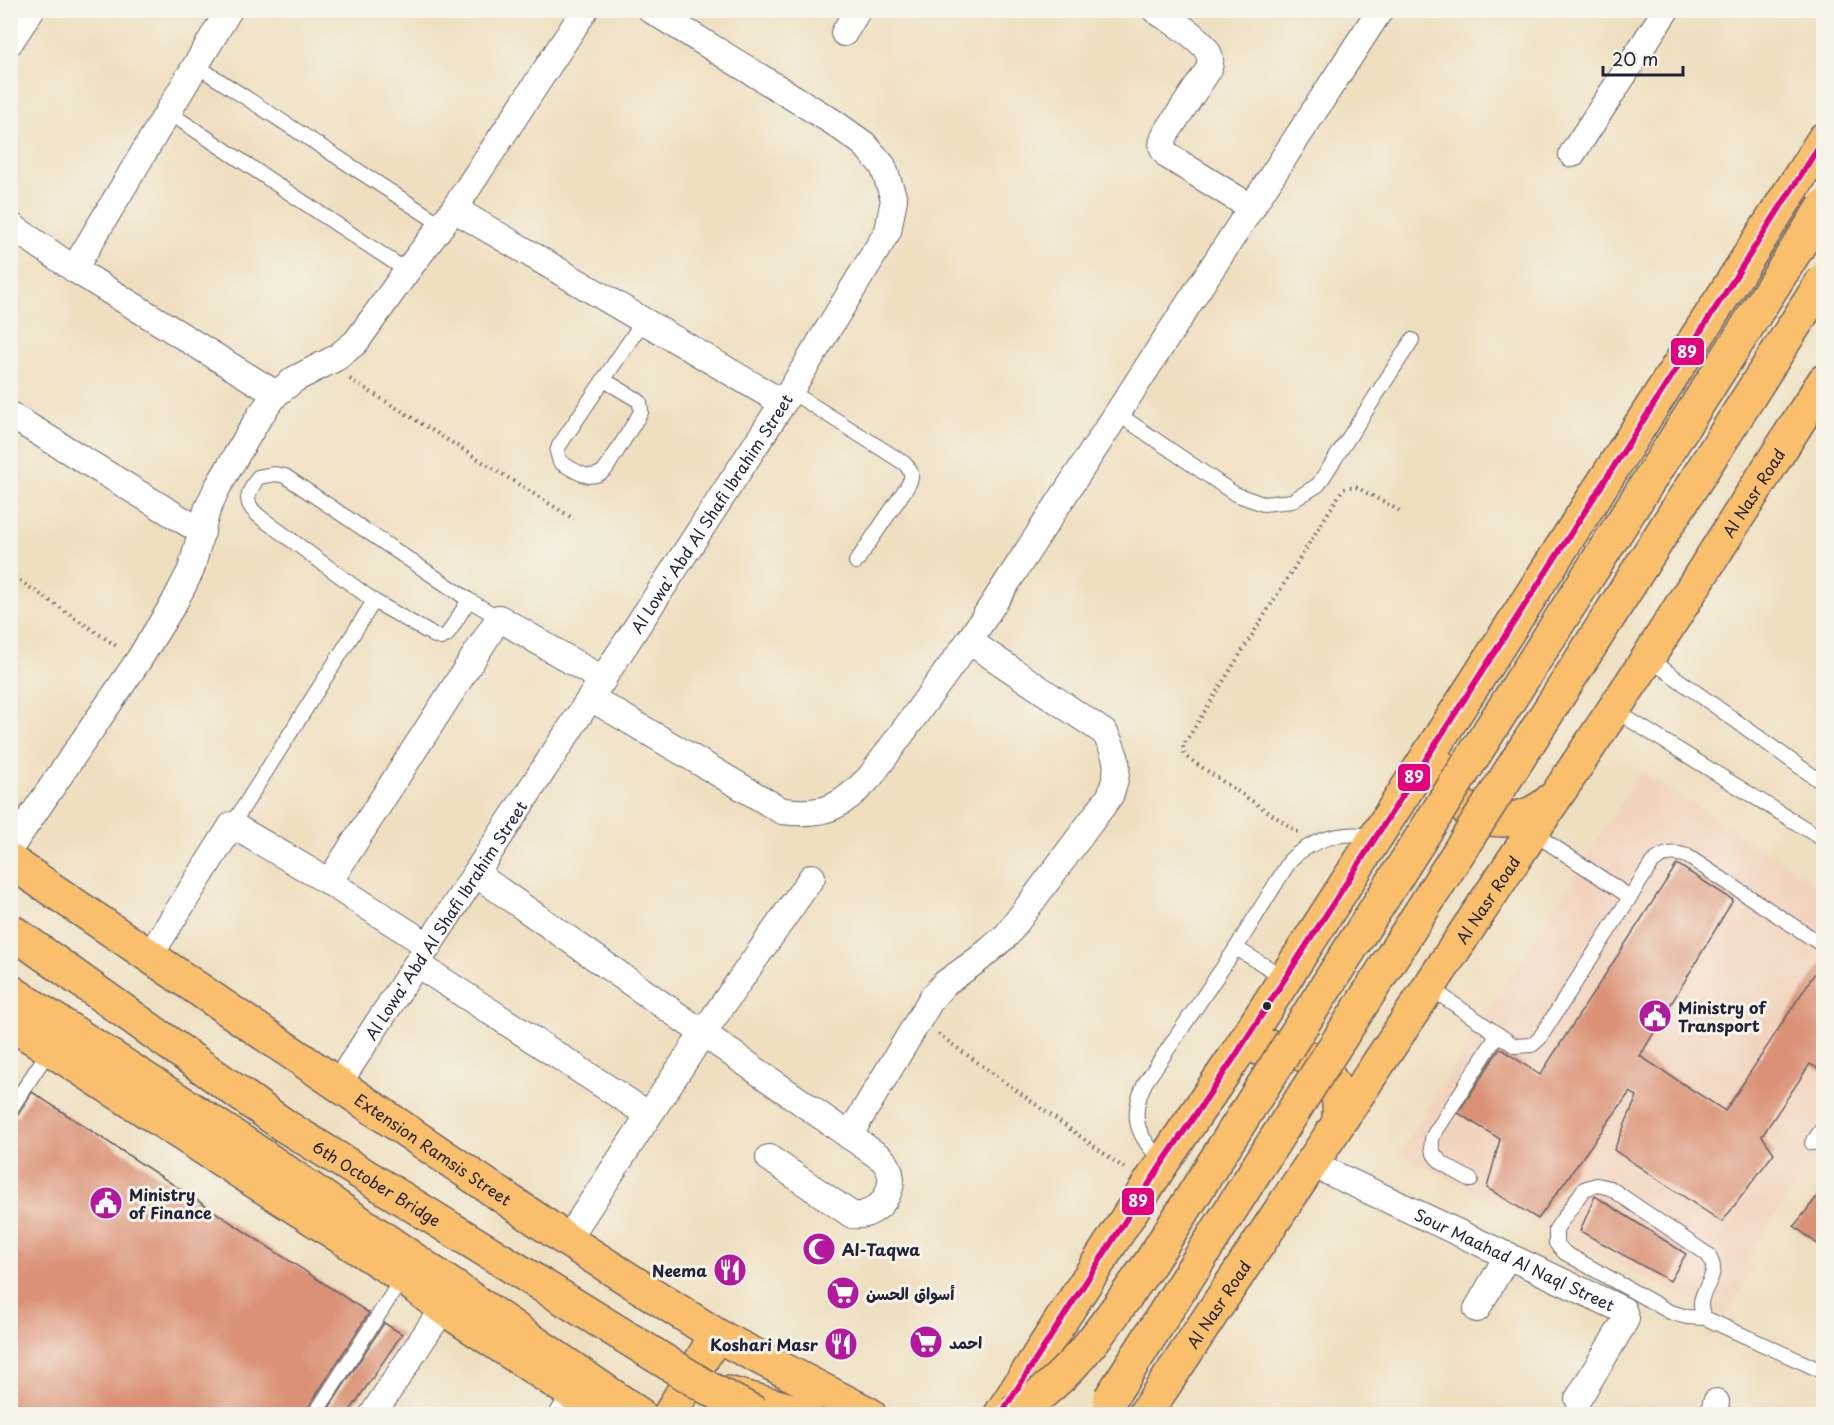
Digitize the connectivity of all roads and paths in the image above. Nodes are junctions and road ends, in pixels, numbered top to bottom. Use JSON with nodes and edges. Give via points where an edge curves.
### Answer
{"nodes":[{"id":1,"x":230,"y":10,"type":"edge"},
{"id":2,"x":585,"y":10,"type":"edge"},
{"id":3,"x":651,"y":10,"type":"edge"},
{"id":4,"x":858,"y":10,"type":"edge"},
{"id":5,"x":1155,"y":10,"type":"edge"},
{"id":6,"x":1380,"y":10,"type":"edge"},
{"id":7,"x":1666,"y":10,"type":"edge"},
{"id":8,"x":844,"y":33,"type":"dead end"},
{"id":9,"x":197,"y":66,"type":"junction"},
{"id":10,"x":168,"y":112,"type":"junction"},
{"id":11,"x":1824,"y":139,"type":"edge"},
{"id":12,"x":1572,"y":154,"type":"dead end"},
{"id":13,"x":1824,"y":206,"type":"edge"},
{"id":14,"x":1252,"y":207,"type":"junction"},
{"id":15,"x":448,"y":217,"type":"junction"},
{"id":16,"x":10,"y":225,"type":"edge"},
{"id":17,"x":75,"y":269,"type":"junction"},
{"id":18,"x":407,"y":271,"type":"junction"},
{"id":19,"x":1824,"y":279,"type":"edge"},
{"id":20,"x":643,"y":321,"type":"junction"},
{"id":21,"x":1412,"y":340,"type":"dead end"},
{"id":22,"x":324,"y":363,"type":"junction"},
{"id":23,"x":604,"y":380,"type":"junction"},
{"id":24,"x":1824,"y":381,"type":"edge"},
{"id":25,"x":276,"y":394,"type":"junction"},
{"id":26,"x":786,"y":397,"type":"junction"},
{"id":27,"x":1118,"y":414,"type":"junction"},
{"id":28,"x":10,"y":415,"type":"edge"},
{"id":29,"x":1400,"y":511,"type":"dead end"},
{"id":30,"x":574,"y":519,"type":"dead end"},
{"id":31,"x":202,"y":532,"type":"junction"},
{"id":32,"x":856,"y":562,"type":"dead end"},
{"id":33,"x":10,"y":574,"type":"edge"},
{"id":34,"x":469,"y":600,"type":"junction"},
{"id":35,"x":374,"y":601,"type":"junction"},
{"id":36,"x":499,"y":618,"type":"junction"},
{"id":37,"x":969,"y":641,"type":"junction"},
{"id":38,"x":1648,"y":658,"type":"junction"},
{"id":39,"x":138,"y":661,"type":"junction"},
{"id":40,"x":597,"y":689,"type":"junction"},
{"id":41,"x":1612,"y":709,"type":"junction"},
{"id":42,"x":1443,"y":733,"type":"junction"},
{"id":43,"x":1824,"y":784,"type":"edge"},
{"id":44,"x":1555,"y":796,"type":"junction"},
{"id":45,"x":232,"y":825,"type":"junction"},
{"id":46,"x":1532,"y":832,"type":"junction"},
{"id":47,"x":1377,"y":836,"type":"junction"},
{"id":48,"x":1824,"y":840,"type":"edge"},
{"id":49,"x":1313,"y":843,"type":"junction"},
{"id":50,"x":10,"y":848,"type":"edge"},
{"id":51,"x":10,"y":861,"type":"edge"},
{"id":52,"x":476,"y":874,"type":"junction"},
{"id":53,"x":812,"y":877,"type":"dead end"},
{"id":54,"x":329,"y":882,"type":"junction"},
{"id":55,"x":1630,"y":897,"type":"junction"},
{"id":56,"x":10,"y":930,"type":"edge"},
{"id":57,"x":1824,"y":946,"type":"edge"},
{"id":58,"x":1236,"y":948,"type":"junction"},
{"id":59,"x":150,"y":955,"type":"junction"},
{"id":60,"x":423,"y":955,"type":"junction"},
{"id":61,"x":1285,"y":978,"type":"junction"},
{"id":62,"x":1429,"y":987,"type":"junction"},
{"id":63,"x":10,"y":991,"type":"edge"},
{"id":64,"x":918,"y":1020,"type":"junction"},
{"id":65,"x":10,"y":1023,"type":"edge"},
{"id":66,"x":703,"y":1033,"type":"junction"},
{"id":67,"x":1498,"y":1034,"type":"junction"},
{"id":68,"x":51,"y":1048,"type":"junction"},
{"id":69,"x":1234,"y":1058,"type":"junction"},
{"id":70,"x":338,"y":1084,"type":"junction"},
{"id":71,"x":10,"y":1110,"type":"edge"},
{"id":72,"x":649,"y":1114,"type":"junction"},
{"id":73,"x":1339,"y":1121,"type":"junction"},
{"id":74,"x":1824,"y":1126,"type":"edge"},
{"id":75,"x":849,"y":1136,"type":"junction"},
{"id":76,"x":1812,"y":1143,"type":"dead end"},
{"id":77,"x":770,"y":1158,"type":"dead end"},
{"id":78,"x":1312,"y":1164,"type":"junction"},
{"id":79,"x":1156,"y":1174,"type":"junction"},
{"id":80,"x":1471,"y":1180,"type":"dead end"},
{"id":81,"x":567,"y":1240,"type":"junction"},
{"id":82,"x":1508,"y":1255,"type":"junction"},
{"id":83,"x":403,"y":1277,"type":"junction"},
{"id":84,"x":443,"y":1308,"type":"junction"},
{"id":85,"x":1477,"y":1309,"type":"dead end"},
{"id":86,"x":1705,"y":1318,"type":"junction"},
{"id":87,"x":716,"y":1335,"type":"junction"},
{"id":88,"x":1824,"y":1372,"type":"edge"},
{"id":89,"x":708,"y":1388,"type":"junction"},
{"id":90,"x":1578,"y":1399,"type":"dead end"},
{"id":91,"x":569,"y":1405,"type":"edge"},
{"id":92,"x":315,"y":1414,"type":"edge"},
{"id":93,"x":373,"y":1414,"type":"edge"},
{"id":94,"x":604,"y":1414,"type":"edge"},
{"id":95,"x":639,"y":1414,"type":"edge"},
{"id":96,"x":670,"y":1414,"type":"edge"},
{"id":97,"x":757,"y":1414,"type":"edge"},
{"id":98,"x":806,"y":1414,"type":"edge"},
{"id":99,"x":869,"y":1414,"type":"edge"},
{"id":100,"x":1001,"y":1414,"type":"edge"},
{"id":101,"x":1010,"y":1414,"type":"edge"},
{"id":102,"x":1097,"y":1414,"type":"edge"},
{"id":103,"x":1145,"y":1414,"type":"edge"}],
"edges":[{"from":1,"to":9,"type":"street"},
{"from":2,"to":15,"type":"street"},
{"from":3,"to":26,"type":"street","name":"Al Lowa' Abd Al Shafi Ibrahim Street","via":[[833,122],[864,144],[883,166],[894,199],[888,231]]},
{"from":4,"to":8,"type":"street"},
{"from":5,"to":14,"type":"street","via":[[1206,47],[1210,58],[1209,69],[1161,142],[1162,150]]},
{"from":6,"to":14,"type":"street"},
{"from":7,"to":12,"type":"street"},
{"from":9,"to":10,"type":"street"},
{"from":9,"to":15,"type":"lane"},
{"from":10,"to":17,"type":"street"},
{"from":10,"to":18,"type":"lane"},
{"from":11,"to":42,"type":"main road"},
{"from":13,"to":101,"type":"main road","bridge":true,"via":[[1150,1263],[1067,1370],[1028,1405]]},
{"from":14,"to":27,"type":"street"},
{"from":15,"to":18,"type":"street"},
{"from":15,"to":20,"type":"street"},
{"from":16,"to":17,"type":"street"},
{"from":17,"to":25,"type":"street"},
{"from":18,"to":22,"type":"street","via":[[356,342]]},
{"from":19,"to":102,"type":"main road","bridge":true},
{"from":20,"to":23,"type":"lane"},
{"from":20,"to":26,"type":"street"},
{"from":21,"to":27,"type":"lane","via":[[1318,485],[1293,501],[1263,504],[1235,494]]},
{"from":22,"to":25,"type":"street"},
{"from":22,"to":30,"type":"path"},
{"from":23,"to":23,"type":"lane","via":[[556,452],[560,462],[585,476],[606,469],[641,412],[640,402]]},
{"from":24,"to":38,"type":"main road","name":"Al Nasr Road"},
{"from":25,"to":31,"type":"street","via":[[217,488]]},
{"from":26,"to":32,"type":"lane","via":[[911,469],[907,487]]},
{"from":26,"to":40,"type":"street","name":"Al Lowa' Abd Al Shafi Ibrahim Street"},
{"from":27,"to":37,"type":"street"},
{"from":28,"to":31,"type":"street"},
{"from":29,"to":49,"type":"path","via":[[1356,487],[1343,489],[1183,746],[1188,758]]},
{"from":31,"to":39,"type":"street","via":[[191,570]]},
{"from":33,"to":39,"type":"path"},
{"from":34,"to":35,"type":"lane","via":[[447,635],[441,638]]},
{"from":34,"to":35,"type":"lane","via":[[285,476],[258,477],[247,495],[254,512]]},
{"from":34,"to":36,"type":"lane"},
{"from":35,"to":45,"type":"lane"},
{"from":36,"to":40,"type":"street"},
{"from":36,"to":54,"type":"street"},
{"from":37,"to":40,"type":"street","via":[[870,777],[853,795],[832,808],[807,813],[782,811],[760,799]]},
{"from":37,"to":64,"type":"street","via":[[1105,733],[1115,753],[1117,775],[1110,796],[1006,934],[944,984]]},
{"from":38,"to":41,"type":"main road","name":"Al Nasr Road"},
{"from":38,"to":43,"type":"lane"},
{"from":39,"to":50,"type":"street"},
{"from":40,"to":52,"type":"street","name":"Al Lowa' Abd Al Shafi Ibrahim Street"},
{"from":41,"to":44,"type":"main road","name":"Al Nasr Road"},
{"from":41,"to":48,"type":"lane"},
{"from":42,"to":44,"type":"main road","via":[[1439,755],[1443,778],[1454,798],[1472,813],[1493,820],[1516,820],[1538,812]]},
{"from":42,"to":47,"type":"main road"},
{"from":44,"to":46,"type":"main road","name":"Al Nasr Road"},
{"from":45,"to":54,"type":"street"},
{"from":45,"to":59,"type":"street"},
{"from":46,"to":55,"type":"lane"},
{"from":46,"to":62,"type":"main road","name":"Al Nasr Road"},
{"from":47,"to":49,"type":"lane","via":[[1344,834]]},
{"from":47,"to":61,"type":"main road"},
{"from":49,"to":58,"type":"lane","via":[[1291,859]]},
{"from":51,"to":59,"type":"main road","name":"Extension Ramsis Street"},
{"from":52,"to":60,"type":"street","name":"Al Lowa' Abd Al Shafi Ibrahim Street"},
{"from":52,"to":66,"type":"street"},
{"from":53,"to":66,"type":"street"},
{"from":54,"to":60,"type":"street"},
{"from":55,"to":57,"type":"lane","via":[[1652,863],[1675,852],[1687,856]]},
{"from":55,"to":67,"type":"lane","via":[[1539,1039],[1532,1045],[1515,1046]]},
{"from":56,"to":89,"type":"main road","name":"6th October Bridge","bridge":true,"via":[[285,1126]]},
{"from":58,"to":61,"type":"lane"},
{"from":58,"to":79,"type":"lane","via":[[1139,1096],[1136,1110],[1140,1131],[1150,1149]]},
{"from":59,"to":70,"type":"main road","name":"Extension Ramsis Street"},
{"from":60,"to":70,"type":"street","name":"Al Lowa' Abd Al Shafi Ibrahim Street"},
{"from":60,"to":72,"type":"street"},
{"from":61,"to":69,"type":"main road"},
{"from":62,"to":67,"type":"lane"},
{"from":62,"to":73,"type":"main road","name":"Al Nasr Road"},
{"from":63,"to":95,"type":"main road","via":[[244,1143]]},
{"from":64,"to":75,"type":"street"},
{"from":64,"to":79,"type":"path"},
{"from":65,"to":68,"type":"main road"},
{"from":66,"to":72,"type":"street"},
{"from":66,"to":75,"type":"street"},
{"from":67,"to":80,"type":"lane","via":[[1431,1143],[1436,1158]]},
{"from":68,"to":71,"type":"lane"},
{"from":68,"to":83,"type":"main road"},
{"from":69,"to":73,"type":"main road","via":[[1254,1049],[1276,1046],[1307,1056],[1330,1079],[1338,1099]]},
{"from":69,"to":79,"type":"main road"},
{"from":70,"to":81,"type":"main road","name":"Extension Ramsis Street"},
{"from":72,"to":81,"type":"street"},
{"from":73,"to":78,"type":"main road","name":"Al Nasr Road"},
{"from":74,"to":76,"type":"lane"},
{"from":75,"to":77,"type":"street","via":[[881,1158],[891,1172],[886,1196],[870,1214],[861,1217],[844,1211]]},
{"from":78,"to":82,"type":"street","name":"Sour Maahad Al Naql Street"},
{"from":78,"to":103,"type":"main road","name":"Al Nasr Road"},
{"from":79,"to":100,"type":"main road"},
{"from":81,"to":87,"type":"main road","name":"Extension Ramsis Street"},
{"from":82,"to":85,"type":"street"},
{"from":82,"to":90,"type":"street","name":"Sour Maahad Al Naql Street","via":[[1623,1310],[1624,1323]]},
{"from":83,"to":84,"type":"main road"},
{"from":83,"to":92,"type":"lane"},
{"from":84,"to":91,"type":"main road"},
{"from":84,"to":93,"type":"street"},
{"from":86,"to":86,"type":"lane","via":[[1670,1312],[1560,1249],[1556,1229],[1584,1189],[1597,1185],[1610,1188],[1707,1254],[1714,1268],[1700,1301]]},
{"from":86,"to":88,"type":"lane"},
{"from":87,"to":96,"type":"main road"},
{"from":87,"to":99,"type":"main road","name":"Extension Ramsis Street"},
{"from":89,"to":97,"type":"main road","name":"6th October Bridge","bridge":true},
{"from":89,"to":98,"type":"main road","bridge":true},
{"from":91,"to":94,"type":"main road"}]}
